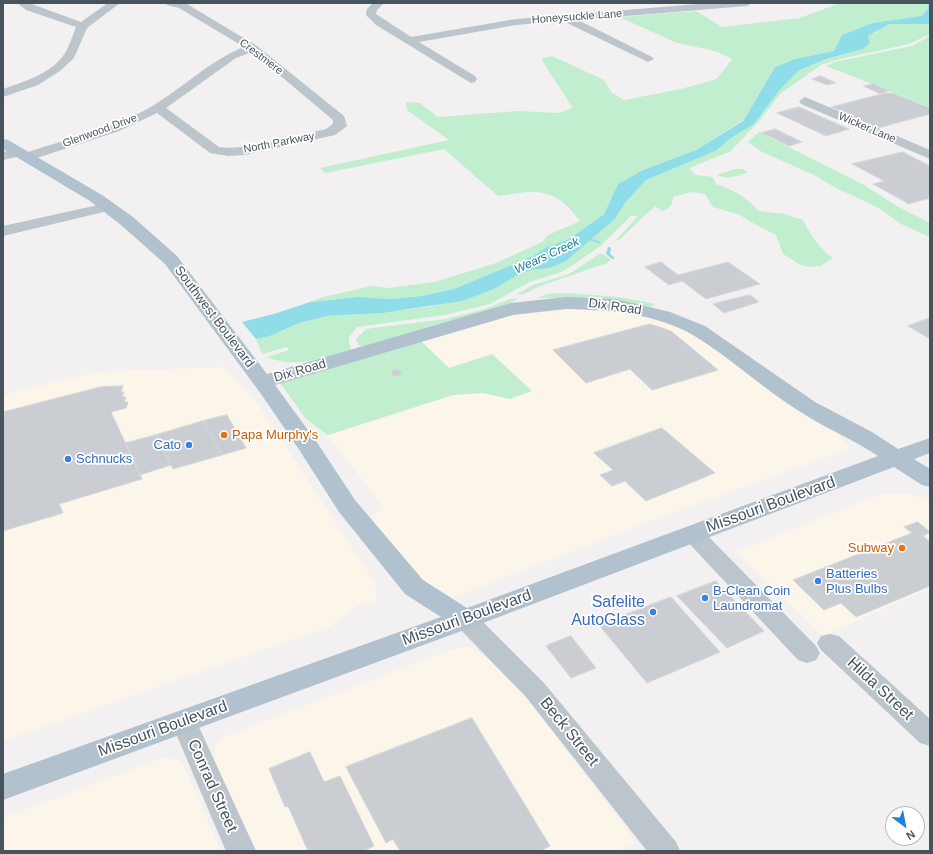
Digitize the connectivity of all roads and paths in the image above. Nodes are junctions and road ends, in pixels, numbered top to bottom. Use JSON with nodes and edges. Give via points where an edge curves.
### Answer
{"nodes":[{"id":1,"x":22,"y":3,"type":"edge"},
{"id":2,"x":115,"y":3,"type":"edge"},
{"id":3,"x":171,"y":3,"type":"edge"},
{"id":4,"x":379,"y":3,"type":"edge"},
{"id":5,"x":747,"y":3,"type":"edge"},
{"id":6,"x":702,"y":5,"type":"edge"},
{"id":7,"x":565,"y":18,"type":"junction"},
{"id":8,"x":82,"y":26,"type":"junction"},
{"id":9,"x":409,"y":41,"type":"junction"},
{"id":10,"x":252,"y":48,"type":"junction"},
{"id":11,"x":648,"y":59,"type":"dead end"},
{"id":12,"x":471,"y":79,"type":"dead end"},
{"id":13,"x":3,"y":93,"type":"edge"},
{"id":14,"x":805,"y":101,"type":"dead end"},
{"id":15,"x":158,"y":108,"type":"junction"},
{"id":16,"x":340,"y":126,"type":"joint"},
{"id":17,"x":13,"y":152,"type":"edge"},
{"id":18,"x":930,"y":155,"type":"edge"},
{"id":19,"x":107,"y":207,"type":"junction"},
{"id":20,"x":3,"y":231,"type":"edge"},
{"id":21,"x":247,"y":361,"type":"junction"},
{"id":22,"x":324,"y":364,"type":"junction"},
{"id":23,"x":262,"y":382,"type":"junction"},
{"id":24,"x":930,"y":445,"type":"edge"},
{"id":25,"x":898,"y":458,"type":"junction"},
{"id":26,"x":930,"y":480,"type":"edge"},
{"id":27,"x":693,"y":534,"type":"junction"},
{"id":28,"x":466,"y":619,"type":"junction"},
{"id":29,"x":830,"y":643,"type":"dead end"},
{"id":30,"x":807,"y":653,"type":"dead end"},
{"id":31,"x":184,"y":722,"type":"junction"},
{"id":32,"x":930,"y":735,"type":"edge"},
{"id":33,"x":3,"y":787,"type":"edge"},
{"id":34,"x":241,"y":851,"type":"edge"},
{"id":35,"x":665,"y":851,"type":"edge"}],
"edges":[{"from":1,"to":8,"type":"street"},
{"from":2,"to":8,"type":"street"},
{"from":3,"to":10,"type":"street","name":"Crestmere","via":[[183,6]]},
{"from":4,"to":9,"type":"street","via":[[372,9],[372,15]]},
{"from":5,"to":6,"type":"street","name":"Honeysuckle Lane"},
{"from":6,"to":7,"type":"street","name":"Honeysuckle Lane"},
{"from":7,"to":9,"type":"street","name":"Honeysuckle Lane","via":[[516,22]]},
{"from":7,"to":11,"type":"street"},
{"from":8,"to":13,"type":"street","via":[[68,58],[56,69],[34,82]]},
{"from":9,"to":12,"type":"street"},
{"from":10,"to":15,"type":"street","name":"Glenwood Drive","via":[[232,56]]},
{"from":10,"to":16,"type":"street","name":"Crestmere","via":[[339,119]]},
{"from":14,"to":18,"type":"street","name":"Wicker Lane"},
{"from":15,"to":16,"type":"street","name":"North Parkway","via":[[215,150],[228,152],[244,151],[330,132]]},
{"from":15,"to":17,"type":"street","name":"Glenwood Drive","via":[[114,128]]},
{"from":17,"to":19,"type":"main road","name":"Southwest Boulevard","via":[[96,198]]},
{"from":19,"to":20,"type":"street"},
{"from":19,"to":21,"type":"main road","name":"Southwest Boulevard","via":[[171,260]]},
{"from":21,"to":22,"type":"main road","via":[[264,367],[279,368]]},
{"from":21,"to":23,"type":"main road","name":"Southwest Boulevard"},
{"from":22,"to":23,"type":"main road","name":"Dix Road"},
{"from":22,"to":25,"type":"main road","name":"Dix Road","via":[[511,309],[566,303],[616,305],[658,315],[698,330],[807,407]]},
{"from":23,"to":28,"type":"main road","name":"Southwest Boulevard","via":[[347,506],[414,587]]},
{"from":24,"to":25,"type":"main road","name":"Missouri Boulevard"},
{"from":25,"to":26,"type":"main road","name":"Dix Road"},
{"from":25,"to":27,"type":"main road","name":"Missouri Boulevard"},
{"from":27,"to":28,"type":"main road","name":"Missouri Boulevard"},
{"from":27,"to":30,"type":"street"},
{"from":28,"to":31,"type":"main road","name":"Missouri Boulevard"},
{"from":28,"to":35,"type":"street","name":"Beck Street","via":[[534,690]]},
{"from":29,"to":32,"type":"street","name":"Hilda Street"},
{"from":31,"to":33,"type":"main road","name":"Missouri Boulevard"},
{"from":31,"to":34,"type":"street","name":"Conrad Street"}]}
